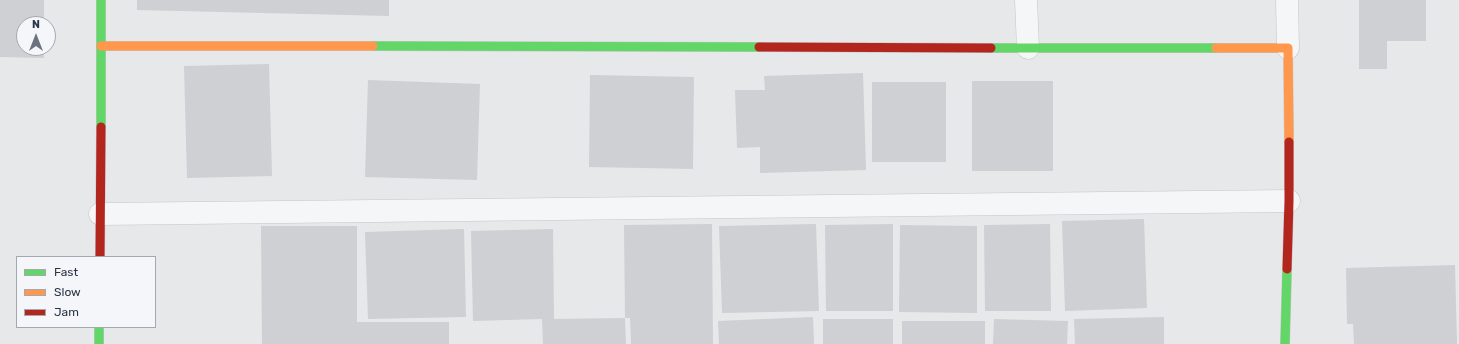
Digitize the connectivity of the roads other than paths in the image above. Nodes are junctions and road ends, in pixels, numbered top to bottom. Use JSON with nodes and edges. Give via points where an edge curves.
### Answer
{"nodes":[{"id":1,"x":101,"y":0,"type":"edge"},
{"id":2,"x":1026,"y":0,"type":"edge"},
{"id":3,"x":1287,"y":0,"type":"edge"},
{"id":4,"x":101,"y":46,"type":"junction"},
{"id":5,"x":1028,"y":48,"type":"junction"},
{"id":6,"x":1288,"y":48,"type":"junction"},
{"id":7,"x":1289,"y":201,"type":"junction"},
{"id":8,"x":100,"y":214,"type":"junction"},
{"id":9,"x":100,"y":256,"type":"edge"},
{"id":10,"x":99,"y":328,"type":"edge"},
{"id":11,"x":99,"y":344,"type":"edge"},
{"id":12,"x":1285,"y":344,"type":"edge"}],
"edges":[{"from":1,"to":4,"type":"street"},
{"from":2,"to":5,"type":"street"},
{"from":3,"to":6,"type":"street"},
{"from":4,"to":5,"type":"street"},
{"from":4,"to":8,"type":"street"},
{"from":5,"to":6,"type":"street"},
{"from":6,"to":7,"type":"street"},
{"from":7,"to":8,"type":"street"},
{"from":7,"to":12,"type":"street"},
{"from":8,"to":9,"type":"street"},
{"from":10,"to":11,"type":"street"}]}
